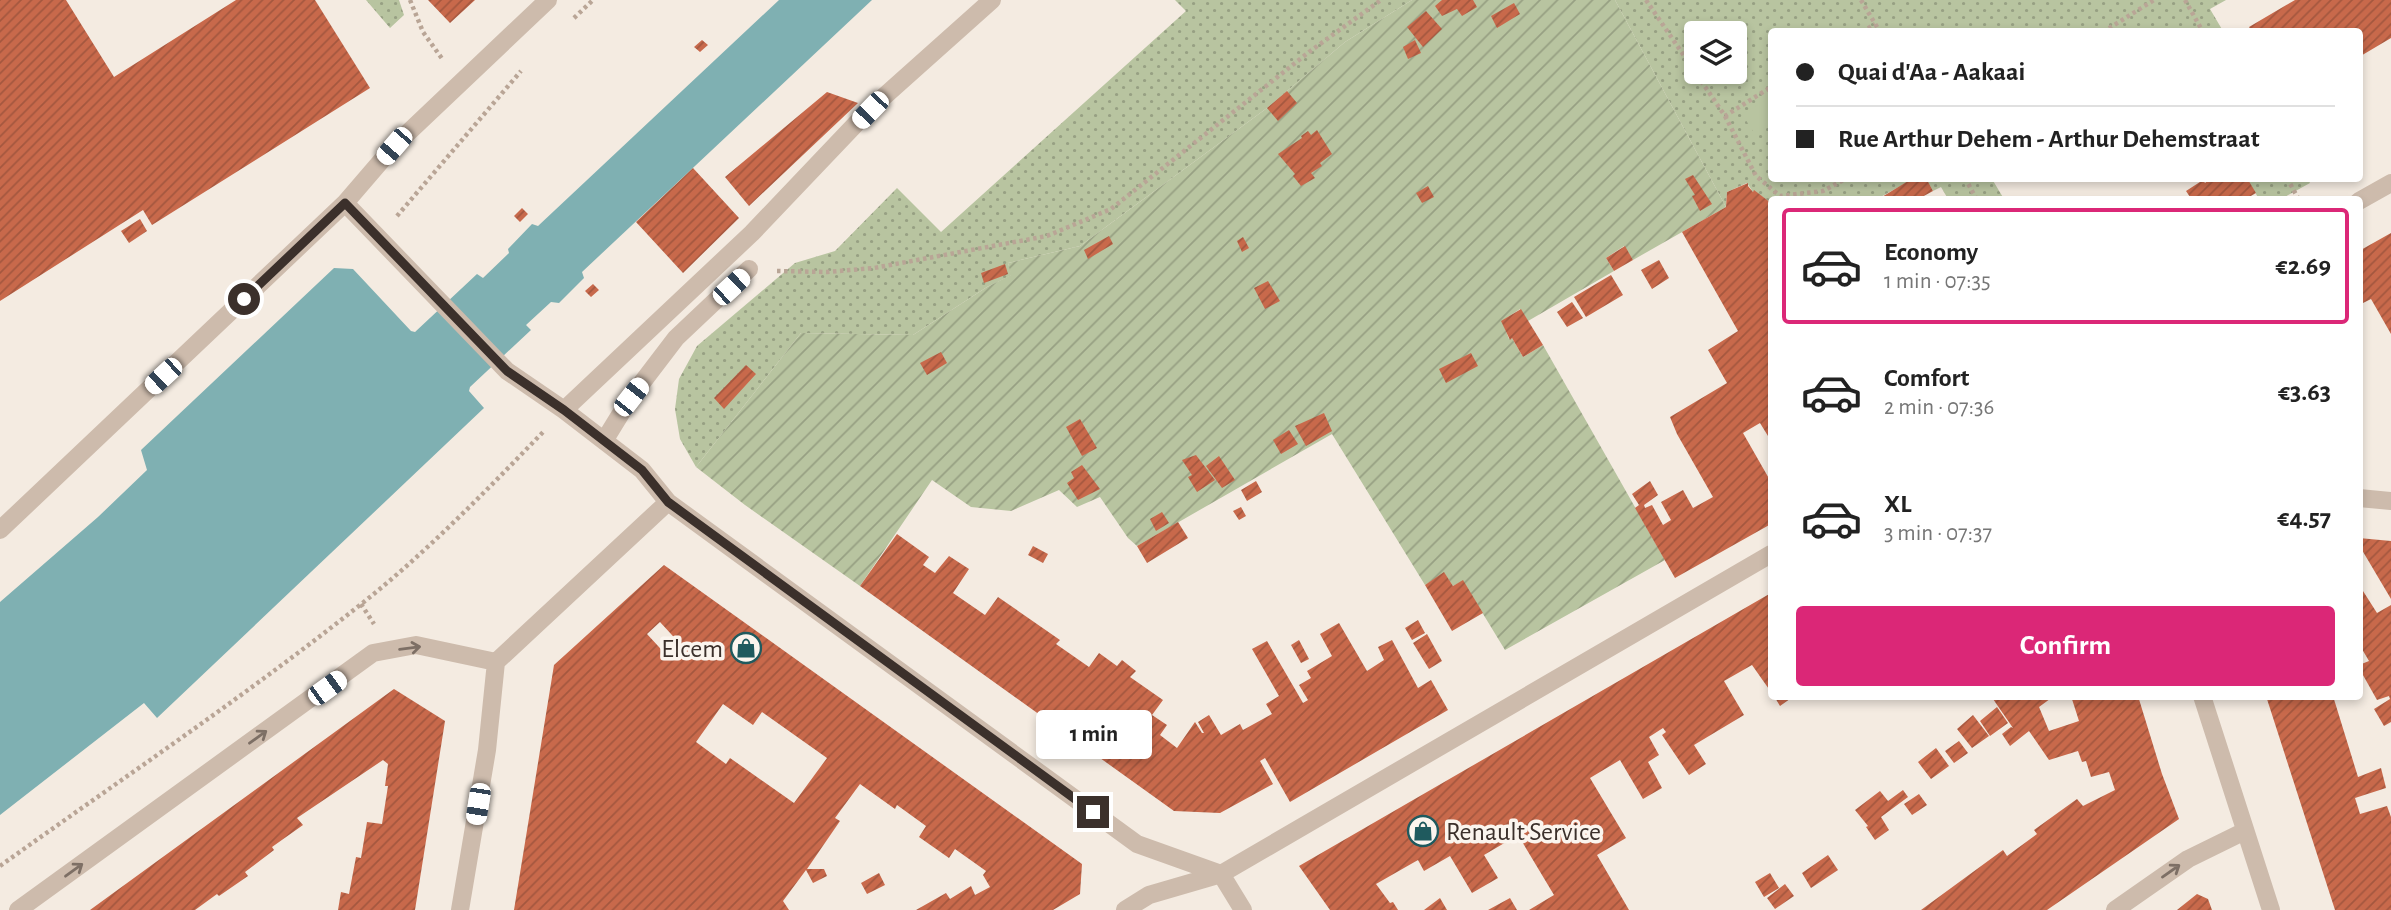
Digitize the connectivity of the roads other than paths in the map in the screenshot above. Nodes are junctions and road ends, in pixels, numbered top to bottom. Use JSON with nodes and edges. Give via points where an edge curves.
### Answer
{"nodes":[{"id":1,"x":548,"y":0,"type":"edge"},
{"id":2,"x":992,"y":0,"type":"edge"},
{"id":3,"x":2391,"y":183,"type":"edge"},
{"id":4,"x":2363,"y":199,"type":"edge"},
{"id":5,"x":345,"y":203,"type":"junction"},
{"id":6,"x":749,"y":270,"type":"road end"},
{"id":7,"x":564,"y":410,"type":"junction"},
{"id":8,"x":604,"y":441,"type":"junction"},
{"id":9,"x":2363,"y":498,"type":"edge"},
{"id":10,"x":2391,"y":501,"type":"edge"},
{"id":11,"x":668,"y":502,"type":"junction"},
{"id":12,"x":0,"y":530,"type":"edge"},
{"id":13,"x":1768,"y":556,"type":"edge"},
{"id":14,"x":496,"y":662,"type":"junction"},
{"id":15,"x":2203,"y":700,"type":"edge"},
{"id":16,"x":2245,"y":831,"type":"junction"},
{"id":17,"x":1220,"y":874,"type":"junction"},
{"id":18,"x":18,"y":910,"type":"edge"},
{"id":19,"x":460,"y":910,"type":"edge"},
{"id":20,"x":1125,"y":910,"type":"edge"},
{"id":21,"x":1243,"y":910,"type":"edge"},
{"id":22,"x":2115,"y":910,"type":"edge"},
{"id":23,"x":2271,"y":910,"type":"edge"}],
"edges":[{"from":1,"to":5,"type":"street","via":[[394,146]]},
{"from":2,"to":7,"type":"street","via":[[870,110],[752,233]]},
{"from":3,"to":4,"type":"street"},
{"from":5,"to":7,"type":"street","via":[[507,371]]},
{"from":5,"to":12,"type":"street"},
{"from":6,"to":8,"type":"street","via":[[676,338]]},
{"from":7,"to":8,"type":"street"},
{"from":8,"to":11,"type":"street","via":[[642,470]]},
{"from":9,"to":10,"type":"street"},
{"from":11,"to":14,"type":"street"},
{"from":11,"to":17,"type":"street","via":[[1137,845]]},
{"from":13,"to":17,"type":"street"},
{"from":18,"to":14,"type":"street","one_way":true,"via":[[373,653],[416,645]]},
{"from":14,"to":19,"type":"street"},
{"from":15,"to":16,"type":"street"},
{"from":22,"to":16,"type":"street","one_way":true,"via":[[2188,859]]},
{"from":16,"to":23,"type":"street"},
{"from":17,"to":20,"type":"street","via":[[1149,895]]},
{"from":17,"to":21,"type":"street"}]}
